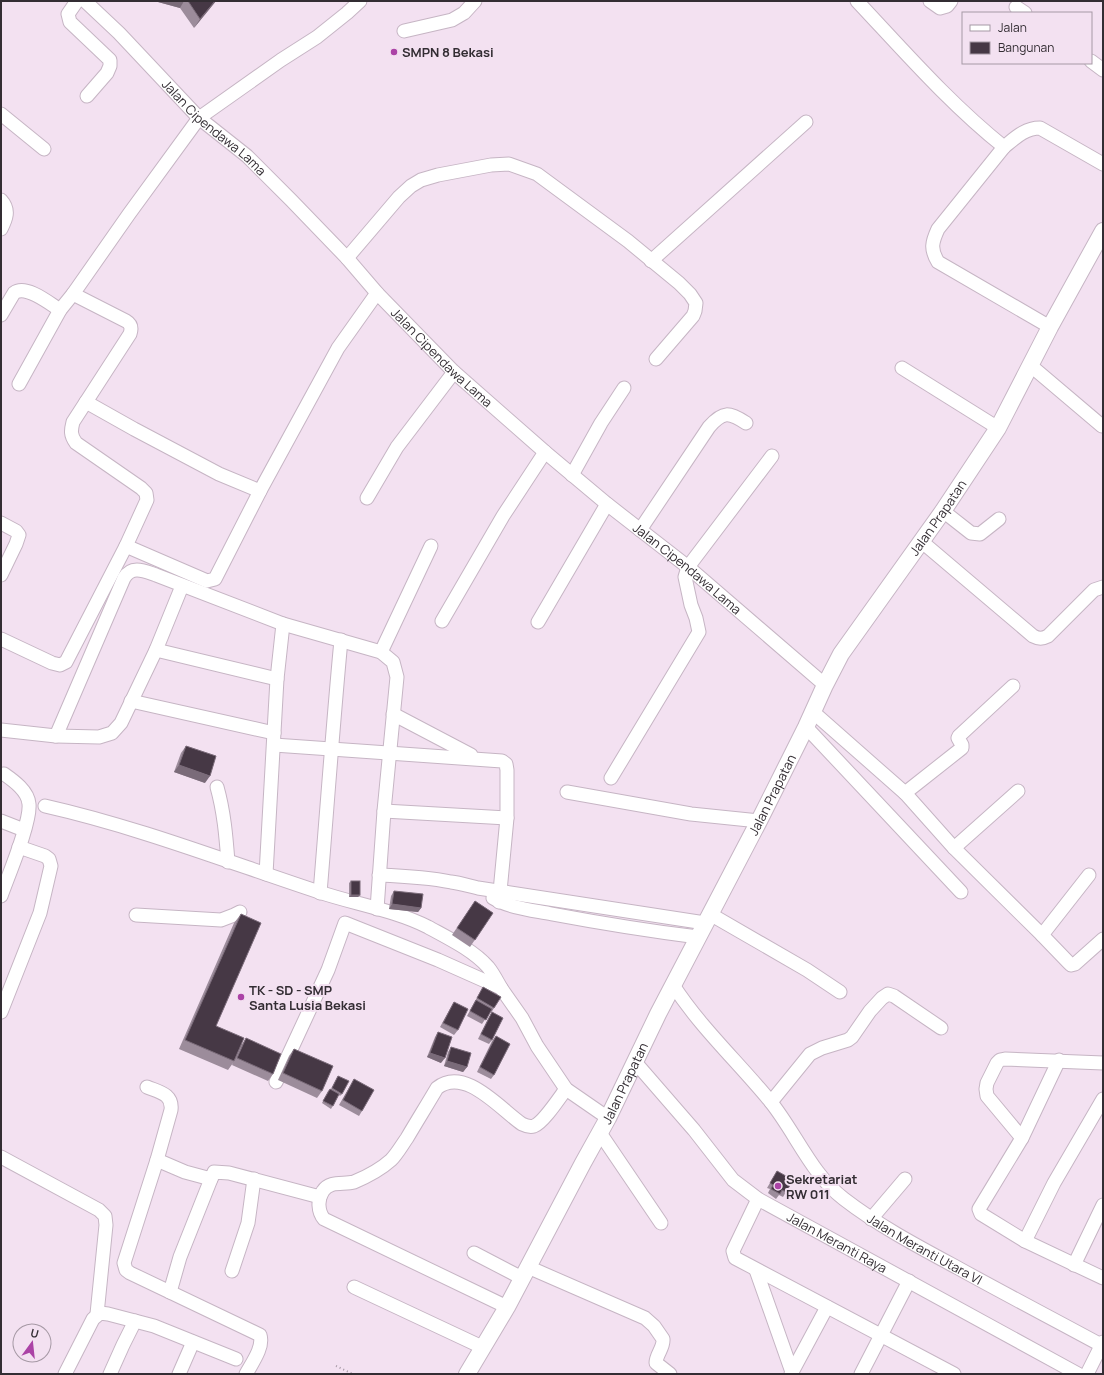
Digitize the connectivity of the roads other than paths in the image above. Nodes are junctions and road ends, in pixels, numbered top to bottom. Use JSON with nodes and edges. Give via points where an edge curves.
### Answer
{"nodes":[{"id":1,"x":77,"y":1,"type":"edge"},
{"id":2,"x":85,"y":1,"type":"edge"},
{"id":3,"x":360,"y":1,"type":"edge"},
{"id":4,"x":475,"y":1,"type":"edge"},
{"id":5,"x":857,"y":1,"type":"edge"},
{"id":6,"x":930,"y":1,"type":"edge"},
{"id":7,"x":951,"y":1,"type":"edge"},
{"id":8,"x":404,"y":31,"type":"dead end"},
{"id":9,"x":1092,"y":62,"type":"edge"},
{"id":10,"x":1103,"y":70,"type":"edge"},
{"id":11,"x":87,"y":96,"type":"dead end"},
{"id":12,"x":1,"y":114,"type":"edge"},
{"id":13,"x":199,"y":118,"type":"junction"},
{"id":14,"x":806,"y":122,"type":"dead end"},
{"id":15,"x":1004,"y":147,"type":"junction"},
{"id":16,"x":44,"y":149,"type":"dead end"},
{"id":17,"x":1103,"y":164,"type":"edge"},
{"id":18,"x":1,"y":200,"type":"edge"},
{"id":19,"x":1,"y":229,"type":"edge"},
{"id":20,"x":1103,"y":231,"type":"edge"},
{"id":21,"x":347,"y":258,"type":"junction"},
{"id":22,"x":651,"y":260,"type":"junction"},
{"id":23,"x":377,"y":293,"type":"junction"},
{"id":24,"x":73,"y":294,"type":"junction"},
{"id":25,"x":5,"y":300,"type":"edge"},
{"id":26,"x":60,"y":310,"type":"junction"},
{"id":27,"x":1,"y":315,"type":"edge"},
{"id":28,"x":1050,"y":327,"type":"junction"},
{"id":29,"x":656,"y":359,"type":"dead end"},
{"id":30,"x":1030,"y":365,"type":"junction"},
{"id":31,"x":902,"y":368,"type":"dead end"},
{"id":32,"x":454,"y":372,"type":"junction"},
{"id":33,"x":19,"y":384,"type":"dead end"},
{"id":34,"x":624,"y":388,"type":"dead end"},
{"id":35,"x":86,"y":402,"type":"junction"},
{"id":36,"x":746,"y":423,"type":"dead end"},
{"id":37,"x":1102,"y":426,"type":"edge"},
{"id":38,"x":998,"y":428,"type":"junction"},
{"id":39,"x":545,"y":452,"type":"junction"},
{"id":40,"x":772,"y":456,"type":"dead end"},
{"id":41,"x":572,"y":474,"type":"junction"},
{"id":42,"x":260,"y":491,"type":"junction"},
{"id":43,"x":367,"y":498,"type":"dead end"},
{"id":44,"x":607,"y":504,"type":"junction"},
{"id":45,"x":943,"y":510,"type":"junction"},
{"id":46,"x":999,"y":519,"type":"dead end"},
{"id":47,"x":1,"y":523,"type":"edge"},
{"id":48,"x":640,"y":530,"type":"junction"},
{"id":49,"x":921,"y":541,"type":"junction"},
{"id":50,"x":126,"y":546,"type":"junction"},
{"id":51,"x":431,"y":546,"type":"dead end"},
{"id":52,"x":688,"y":568,"type":"junction"},
{"id":53,"x":1,"y":575,"type":"edge"},
{"id":54,"x":182,"y":586,"type":"junction"},
{"id":55,"x":1103,"y":587,"type":"edge"},
{"id":56,"x":442,"y":621,"type":"dead end"},
{"id":57,"x":538,"y":622,"type":"dead end"},
{"id":58,"x":282,"y":624,"type":"junction"},
{"id":59,"x":1,"y":640,"type":"edge"},
{"id":60,"x":342,"y":640,"type":"junction"},
{"id":61,"x":156,"y":650,"type":"junction"},
{"id":62,"x":381,"y":652,"type":"junction"},
{"id":63,"x":277,"y":679,"type":"junction"},
{"id":64,"x":825,"y":685,"type":"junction"},
{"id":65,"x":1013,"y":686,"type":"dead end"},
{"id":66,"x":131,"y":701,"type":"junction"},
{"id":67,"x":813,"y":712,"type":"junction"},
{"id":68,"x":393,"y":714,"type":"junction"},
{"id":69,"x":806,"y":727,"type":"junction"},
{"id":70,"x":1,"y":730,"type":"edge"},
{"id":71,"x":56,"y":736,"type":"junction"},
{"id":72,"x":274,"y":739,"type":"junction"},
{"id":73,"x":333,"y":749,"type":"junction"},
{"id":74,"x":389,"y":752,"type":"junction"},
{"id":75,"x":475,"y":758,"type":"junction"},
{"id":76,"x":4,"y":774,"type":"dead end"},
{"id":77,"x":611,"y":778,"type":"dead end"},
{"id":78,"x":217,"y":787,"type":"dead end"},
{"id":79,"x":1018,"y":791,"type":"dead end"},
{"id":80,"x":567,"y":792,"type":"dead end"},
{"id":81,"x":905,"y":793,"type":"junction"},
{"id":82,"x":45,"y":806,"type":"dead end"},
{"id":83,"x":384,"y":811,"type":"junction"},
{"id":84,"x":507,"y":818,"type":"junction"},
{"id":85,"x":1,"y":821,"type":"edge"},
{"id":86,"x":759,"y":821,"type":"junction"},
{"id":87,"x":24,"y":830,"type":"junction"},
{"id":88,"x":19,"y":847,"type":"junction"},
{"id":89,"x":954,"y":848,"type":"junction"},
{"id":90,"x":228,"y":862,"type":"junction"},
{"id":91,"x":266,"y":874,"type":"junction"},
{"id":92,"x":379,"y":875,"type":"junction"},
{"id":93,"x":1089,"y":875,"type":"dead end"},
{"id":94,"x":961,"y":892,"type":"dead end"},
{"id":95,"x":320,"y":893,"type":"junction"},
{"id":96,"x":1,"y":896,"type":"edge"},
{"id":97,"x":500,"y":896,"type":"junction"},
{"id":98,"x":596,"y":906,"type":"junction"},
{"id":99,"x":377,"y":909,"type":"junction"},
{"id":100,"x":240,"y":912,"type":"dead end"},
{"id":101,"x":136,"y":915,"type":"dead end"},
{"id":102,"x":708,"y":918,"type":"junction"},
{"id":103,"x":594,"y":922,"type":"junction"},
{"id":104,"x":1042,"y":935,"type":"junction"},
{"id":105,"x":698,"y":937,"type":"junction"},
{"id":106,"x":1103,"y":939,"type":"edge"},
{"id":107,"x":673,"y":985,"type":"junction"},
{"id":108,"x":501,"y":988,"type":"junction"},
{"id":109,"x":840,"y":992,"type":"dead end"},
{"id":110,"x":1,"y":1012,"type":"edge"},
{"id":111,"x":941,"y":1028,"type":"dead end"},
{"id":112,"x":1059,"y":1060,"type":"junction"},
{"id":113,"x":635,"y":1062,"type":"junction"},
{"id":114,"x":1103,"y":1063,"type":"edge"},
{"id":115,"x":276,"y":1082,"type":"dead end"},
{"id":116,"x":147,"y":1087,"type":"dead end"},
{"id":117,"x":566,"y":1089,"type":"junction"},
{"id":118,"x":1103,"y":1098,"type":"edge"},
{"id":119,"x":771,"y":1102,"type":"junction"},
{"id":120,"x":608,"y":1118,"type":"junction"},
{"id":121,"x":600,"y":1133,"type":"junction"},
{"id":122,"x":1022,"y":1138,"type":"junction"},
{"id":123,"x":1,"y":1157,"type":"edge"},
{"id":124,"x":156,"y":1160,"type":"junction"},
{"id":125,"x":211,"y":1179,"type":"junction"},
{"id":126,"x":254,"y":1179,"type":"junction"},
{"id":127,"x":905,"y":1179,"type":"dead end"},
{"id":128,"x":320,"y":1198,"type":"junction"},
{"id":129,"x":758,"y":1199,"type":"junction"},
{"id":130,"x":1103,"y":1205,"type":"edge"},
{"id":131,"x":871,"y":1219,"type":"junction"},
{"id":132,"x":661,"y":1223,"type":"dead end"},
{"id":133,"x":1024,"y":1241,"type":"junction"},
{"id":134,"x":474,"y":1253,"type":"dead end"},
{"id":135,"x":1074,"y":1265,"type":"junction"},
{"id":136,"x":756,"y":1270,"type":"junction"},
{"id":137,"x":232,"y":1271,"type":"dead end"},
{"id":138,"x":525,"y":1273,"type":"junction"},
{"id":139,"x":1103,"y":1278,"type":"edge"},
{"id":140,"x":909,"y":1280,"type":"junction"},
{"id":141,"x":354,"y":1287,"type":"dead end"},
{"id":142,"x":170,"y":1292,"type":"junction"},
{"id":143,"x":507,"y":1306,"type":"junction"},
{"id":144,"x":827,"y":1307,"type":"junction"},
{"id":145,"x":97,"y":1314,"type":"junction"},
{"id":146,"x":135,"y":1321,"type":"junction"},
{"id":147,"x":880,"y":1336,"type":"junction"},
{"id":148,"x":193,"y":1342,"type":"junction"},
{"id":149,"x":482,"y":1347,"type":"junction"},
{"id":150,"x":1100,"y":1347,"type":"edge"},
{"id":151,"x":236,"y":1359,"type":"dead end"},
{"id":152,"x":934,"y":1370,"type":"edge"},
{"id":153,"x":791,"y":1373,"type":"edge"},
{"id":154,"x":1085,"y":1373,"type":"edge"},
{"id":155,"x":65,"y":1374,"type":"edge"},
{"id":156,"x":110,"y":1374,"type":"edge"},
{"id":157,"x":179,"y":1374,"type":"edge"},
{"id":158,"x":246,"y":1374,"type":"edge"},
{"id":159,"x":467,"y":1374,"type":"edge"},
{"id":160,"x":670,"y":1374,"type":"edge"},
{"id":161,"x":861,"y":1374,"type":"edge"},
{"id":162,"x":954,"y":1374,"type":"edge"}],
"edges":[{"from":1,"to":11,"type":"street","via":[[68,14],[70,22],[110,60],[106,73]]},
{"from":2,"to":13,"type":"street","name":"Jalan Cipendawa Lama","via":[[119,33]]},
{"from":3,"to":13,"type":"street","via":[[317,37]]},
{"from":4,"to":8,"type":"street","via":[[464,13],[452,20]]},
{"from":5,"to":15,"type":"street","via":[[977,125]]},
{"from":6,"to":7,"type":"street","via":[[940,8],[947,6]]},
{"from":9,"to":10,"type":"street"},
{"from":12,"to":16,"type":"street"},
{"from":13,"to":21,"type":"street","name":"Jalan Cipendawa Lama","via":[[247,156]]},
{"from":13,"to":24,"type":"street"},
{"from":14,"to":22,"type":"street"},
{"from":15,"to":17,"type":"street","via":[[1024,131],[1040,128]]},
{"from":15,"to":28,"type":"street","via":[[938,229],[932,242],[933,254],[938,262]]},
{"from":18,"to":19,"type":"street","via":[[7,211]]},
{"from":20,"to":28,"type":"main road","name":"Jalan Prapatan"},
{"from":21,"to":22,"type":"street","via":[[399,197],[421,180],[438,174],[509,164],[537,174]]},
{"from":21,"to":23,"type":"street","name":"Jalan Cipendawa Lama"},
{"from":22,"to":29,"type":"street","via":[[690,294],[696,308],[690,321]]},
{"from":23,"to":32,"type":"street","name":"Jalan Cipendawa Lama"},
{"from":23,"to":42,"type":"street","via":[[338,348]]},
{"from":24,"to":26,"type":"street"},
{"from":24,"to":35,"type":"street","via":[[126,321],[131,328],[130,334]]},
{"from":25,"to":26,"type":"street","via":[[18,290],[27,290]]},
{"from":25,"to":27,"type":"street"},
{"from":26,"to":33,"type":"street"},
{"from":28,"to":30,"type":"main road","name":"Jalan Prapatan"},
{"from":30,"to":37,"type":"street"},
{"from":30,"to":38,"type":"main road","name":"Jalan Prapatan"},
{"from":31,"to":38,"type":"street"},
{"from":32,"to":39,"type":"street","name":"Jalan Cipendawa Lama"},
{"from":32,"to":43,"type":"street","via":[[397,447]]},
{"from":34,"to":41,"type":"street"},
{"from":35,"to":42,"type":"street","via":[[219,474]]},
{"from":35,"to":50,"type":"street","via":[[74,422],[72,439],[147,494],[147,500]]},
{"from":36,"to":48,"type":"street","via":[[733,415],[722,416],[714,421]]},
{"from":38,"to":45,"type":"main road","name":"Jalan Prapatan"},
{"from":39,"to":41,"type":"street","name":"Jalan Cipendawa Lama"},
{"from":39,"to":56,"type":"street","via":[[503,516]]},
{"from":40,"to":52,"type":"street"},
{"from":41,"to":44,"type":"street","name":"Jalan Cipendawa Lama"},
{"from":42,"to":50,"type":"street","via":[[213,581],[207,581]]},
{"from":44,"to":48,"type":"street","name":"Jalan Cipendawa Lama"},
{"from":44,"to":57,"type":"street"},
{"from":45,"to":46,"type":"street","via":[[970,533],[976,535]]},
{"from":45,"to":49,"type":"main road","name":"Jalan Prapatan"},
{"from":47,"to":53,"type":"street","via":[[16,531],[18,535]]},
{"from":48,"to":52,"type":"street","name":"Jalan Cipendawa Lama"},
{"from":49,"to":55,"type":"street","via":[[1037,638],[1048,636],[1094,590]]},
{"from":49,"to":64,"type":"main road","name":"Jalan Prapatan","via":[[841,654]]},
{"from":50,"to":59,"type":"street","via":[[66,662],[52,663]]},
{"from":51,"to":62,"type":"street"},
{"from":52,"to":64,"type":"street","name":"Jalan Cipendawa Lama"},
{"from":52,"to":77,"type":"street","via":[[685,578],[699,632]]},
{"from":54,"to":58,"type":"street"},
{"from":54,"to":61,"type":"street"},
{"from":54,"to":71,"type":"street","via":[[144,571],[134,570],[126,574]]},
{"from":58,"to":60,"type":"street"},
{"from":58,"to":63,"type":"street"},
{"from":60,"to":62,"type":"street"},
{"from":60,"to":73,"type":"street"},
{"from":61,"to":63,"type":"street"},
{"from":61,"to":66,"type":"street"},
{"from":62,"to":68,"type":"street","via":[[393,662],[396,670]]},
{"from":63,"to":72,"type":"street"},
{"from":64,"to":67,"type":"main road","name":"Jalan Prapatan"},
{"from":65,"to":81,"type":"street","via":[[959,736],[962,748]]},
{"from":66,"to":71,"type":"street","via":[[121,723],[112,734],[99,737]]},
{"from":66,"to":72,"type":"street"},
{"from":67,"to":69,"type":"main road","name":"Jalan Prapatan"},
{"from":67,"to":81,"type":"street"},
{"from":68,"to":74,"type":"street"},
{"from":68,"to":75,"type":"street"},
{"from":69,"to":86,"type":"main road","name":"Jalan Prapatan"},
{"from":69,"to":94,"type":"street"},
{"from":70,"to":71,"type":"street"},
{"from":72,"to":73,"type":"street"},
{"from":72,"to":91,"type":"street"},
{"from":73,"to":74,"type":"street"},
{"from":73,"to":95,"type":"street"},
{"from":74,"to":75,"type":"street"},
{"from":74,"to":83,"type":"street"},
{"from":75,"to":84,"type":"street","via":[[498,759],[506,764]]},
{"from":76,"to":87,"type":"street","via":[[14,781],[27,797],[29,804]]},
{"from":78,"to":90,"type":"street","via":[[226,828]]},
{"from":79,"to":89,"type":"street"},
{"from":80,"to":86,"type":"street","via":[[691,814]]},
{"from":81,"to":89,"type":"street"},
{"from":82,"to":90,"type":"street","via":[[83,814]]},
{"from":83,"to":84,"type":"street"},
{"from":83,"to":92,"type":"street"},
{"from":84,"to":97,"type":"street"},
{"from":85,"to":87,"type":"street"},
{"from":86,"to":102,"type":"main road","name":"Jalan Prapatan"},
{"from":87,"to":88,"type":"street"},
{"from":88,"to":96,"type":"street"},
{"from":88,"to":110,"type":"street","via":[[45,856],[51,866],[40,913]]},
{"from":89,"to":104,"type":"street"},
{"from":90,"to":91,"type":"street"},
{"from":91,"to":95,"type":"street"},
{"from":92,"to":97,"type":"street","via":[[434,879],[476,887]]},
{"from":92,"to":99,"type":"street"},
{"from":93,"to":104,"type":"street"},
{"from":95,"to":99,"type":"street"},
{"from":97,"to":98,"type":"street"},
{"from":97,"to":103,"type":"street","via":[[515,906]]},
{"from":98,"to":102,"type":"street","via":[[633,913]]},
{"from":98,"to":103,"type":"street"},
{"from":99,"to":108,"type":"street","via":[[427,927],[463,947],[488,968]]},
{"from":100,"to":101,"type":"street","via":[[221,920]]},
{"from":102,"to":105,"type":"main road","name":"Jalan Prapatan"},
{"from":102,"to":109,"type":"street","via":[[807,970]]},
{"from":103,"to":105,"type":"street"},
{"from":104,"to":106,"type":"street","via":[[1071,965]]},
{"from":105,"to":107,"type":"main road","name":"Jalan Prapatan"},
{"from":107,"to":113,"type":"main road","name":"Jalan Prapatan"},
{"from":107,"to":119,"type":"street","name":"Jalan Meranti Utara VI","via":[[706,1028]]},
{"from":108,"to":115,"type":"street","via":[[345,923],[328,970]]},
{"from":108,"to":117,"type":"street"},
{"from":111,"to":119,"type":"street","via":[[888,994],[870,1011],[852,1037],[810,1054]]},
{"from":112,"to":114,"type":"street"},
{"from":112,"to":122,"type":"street"},
{"from":112,"to":122,"type":"street","via":[[1000,1060],[987,1083],[987,1096]]},
{"from":113,"to":120,"type":"main road","name":"Jalan Prapatan"},
{"from":113,"to":129,"type":"street","name":"Jalan Meranti Raya","via":[[733,1180]]},
{"from":116,"to":124,"type":"street","via":[[168,1097],[172,1105]]},
{"from":117,"to":120,"type":"street"},
{"from":117,"to":128,"type":"street","via":[[538,1124],[530,1126],[522,1124],[469,1084],[442,1084],[391,1159],[379,1169],[355,1181],[330,1185],[323,1190]]},
{"from":118,"to":133,"type":"street"},
{"from":119,"to":131,"type":"street","name":"Jalan Meranti Utara VI","via":[[824,1180]]},
{"from":120,"to":121,"type":"main road","name":"Jalan Prapatan"},
{"from":121,"to":132,"type":"street"},
{"from":121,"to":138,"type":"main road","name":"Jalan Prapatan"},
{"from":122,"to":133,"type":"street","via":[[979,1206],[979,1211]]},
{"from":123,"to":145,"type":"street","via":[[99,1210],[105,1216],[105,1241]]},
{"from":124,"to":125,"type":"street","via":[[184,1172]]},
{"from":124,"to":142,"type":"street","via":[[124,1267],[130,1273]]},
{"from":125,"to":126,"type":"street","via":[[214,1172]]},
{"from":125,"to":142,"type":"street","via":[[180,1257]]},
{"from":126,"to":128,"type":"street"},
{"from":126,"to":137,"type":"street","via":[[248,1223]]},
{"from":127,"to":131,"type":"street"},
{"from":128,"to":143,"type":"street","via":[[320,1212],[324,1219]]},
{"from":129,"to":136,"type":"street","via":[[733,1253],[735,1258]]},
{"from":129,"to":140,"type":"street","name":"Jalan Meranti Raya"},
{"from":130,"to":135,"type":"street"},
{"from":131,"to":150,"type":"street","name":"Jalan Meranti Utara VI"},
{"from":133,"to":135,"type":"street"},
{"from":134,"to":138,"type":"street"},
{"from":135,"to":139,"type":"street"},
{"from":136,"to":144,"type":"street"},
{"from":136,"to":153,"type":"street"},
{"from":138,"to":143,"type":"main road","name":"Jalan Prapatan"},
{"from":138,"to":160,"type":"street","via":[[645,1318],[663,1339],[656,1363]]},
{"from":140,"to":147,"type":"street"},
{"from":140,"to":154,"type":"street","name":"Jalan Meranti Raya"},
{"from":141,"to":149,"type":"street"},
{"from":142,"to":158,"type":"street","via":[[260,1335],[260,1346]]},
{"from":143,"to":149,"type":"main road","name":"Jalan Prapatan"},
{"from":144,"to":147,"type":"street"},
{"from":144,"to":153,"type":"street"},
{"from":145,"to":146,"type":"street"},
{"from":145,"to":155,"type":"street"},
{"from":146,"to":148,"type":"street"},
{"from":146,"to":156,"type":"street"},
{"from":147,"to":152,"type":"street"},
{"from":147,"to":161,"type":"street"},
{"from":148,"to":151,"type":"street"},
{"from":148,"to":157,"type":"street"},
{"from":149,"to":159,"type":"main road","name":"Jalan Prapatan"},
{"from":150,"to":154,"type":"street"},
{"from":152,"to":162,"type":"street"}]}
